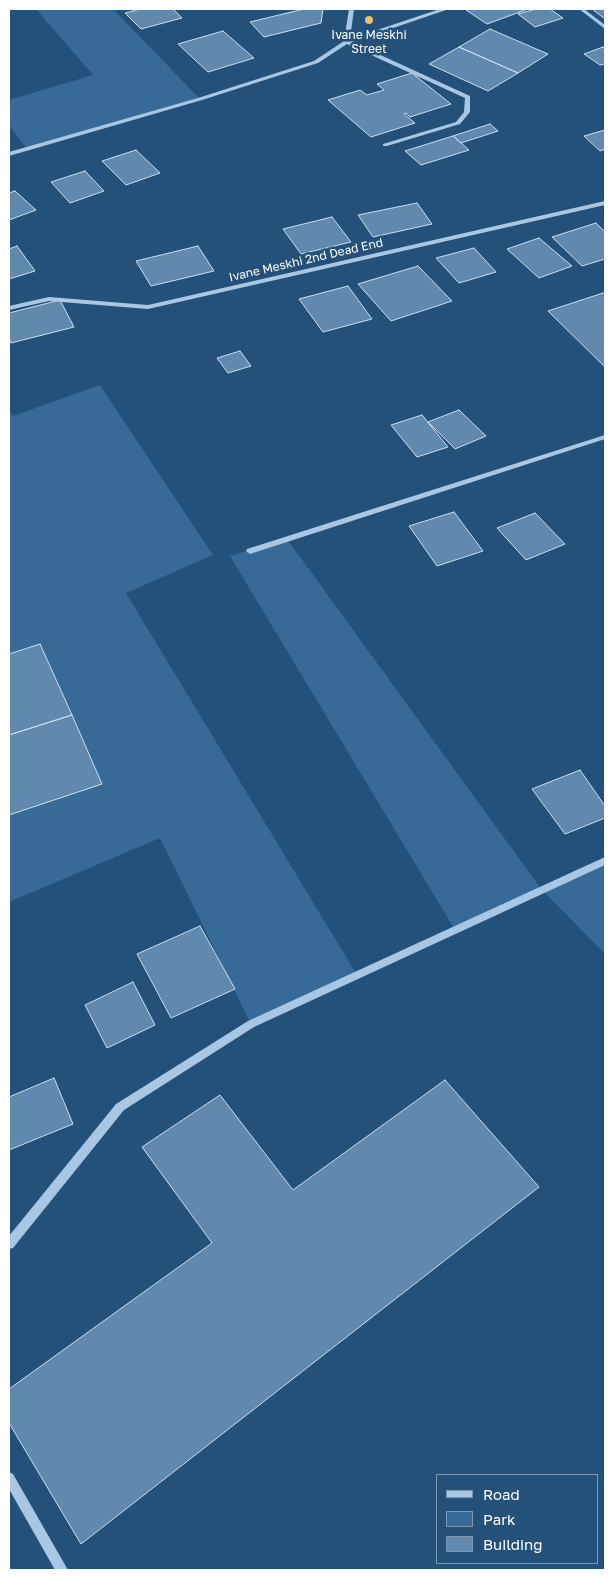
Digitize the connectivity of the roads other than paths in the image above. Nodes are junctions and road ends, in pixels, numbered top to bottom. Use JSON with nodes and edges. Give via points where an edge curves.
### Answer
{"nodes":[{"id":1,"x":351,"y":9,"type":"edge"},
{"id":2,"x":444,"y":9,"type":"edge"},
{"id":3,"x":581,"y":9,"type":"edge"},
{"id":4,"x":605,"y":27,"type":"edge"},
{"id":5,"x":347,"y":42,"type":"junction"},
{"id":6,"x":385,"y":145,"type":"dead end"},
{"id":7,"x":9,"y":154,"type":"edge"},
{"id":8,"x":605,"y":204,"type":"edge"},
{"id":9,"x":9,"y":308,"type":"edge"},
{"id":10,"x":605,"y":437,"type":"edge"},
{"id":11,"x":250,"y":551,"type":"dead end"},
{"id":12,"x":605,"y":861,"type":"edge"},
{"id":13,"x":9,"y":1244,"type":"edge"},
{"id":14,"x":9,"y":1478,"type":"edge"},
{"id":15,"x":62,"y":1570,"type":"edge"}],
"edges":[{"from":1,"to":5,"type":"street"},
{"from":2,"to":5,"type":"street"},
{"from":3,"to":4,"type":"street"},
{"from":5,"to":6,"type":"street","via":[[468,97],[467,112],[458,123]]},
{"from":5,"to":7,"type":"street","via":[[316,62],[290,71]]},
{"from":8,"to":9,"type":"street","name":"Ivane Meskhi 2nd Dead End","via":[[148,306],[49,299]]},
{"from":10,"to":11,"type":"street"},
{"from":12,"to":13,"type":"street","via":[[251,1024],[144,1092],[120,1108]]},
{"from":14,"to":15,"type":"street"}]}
